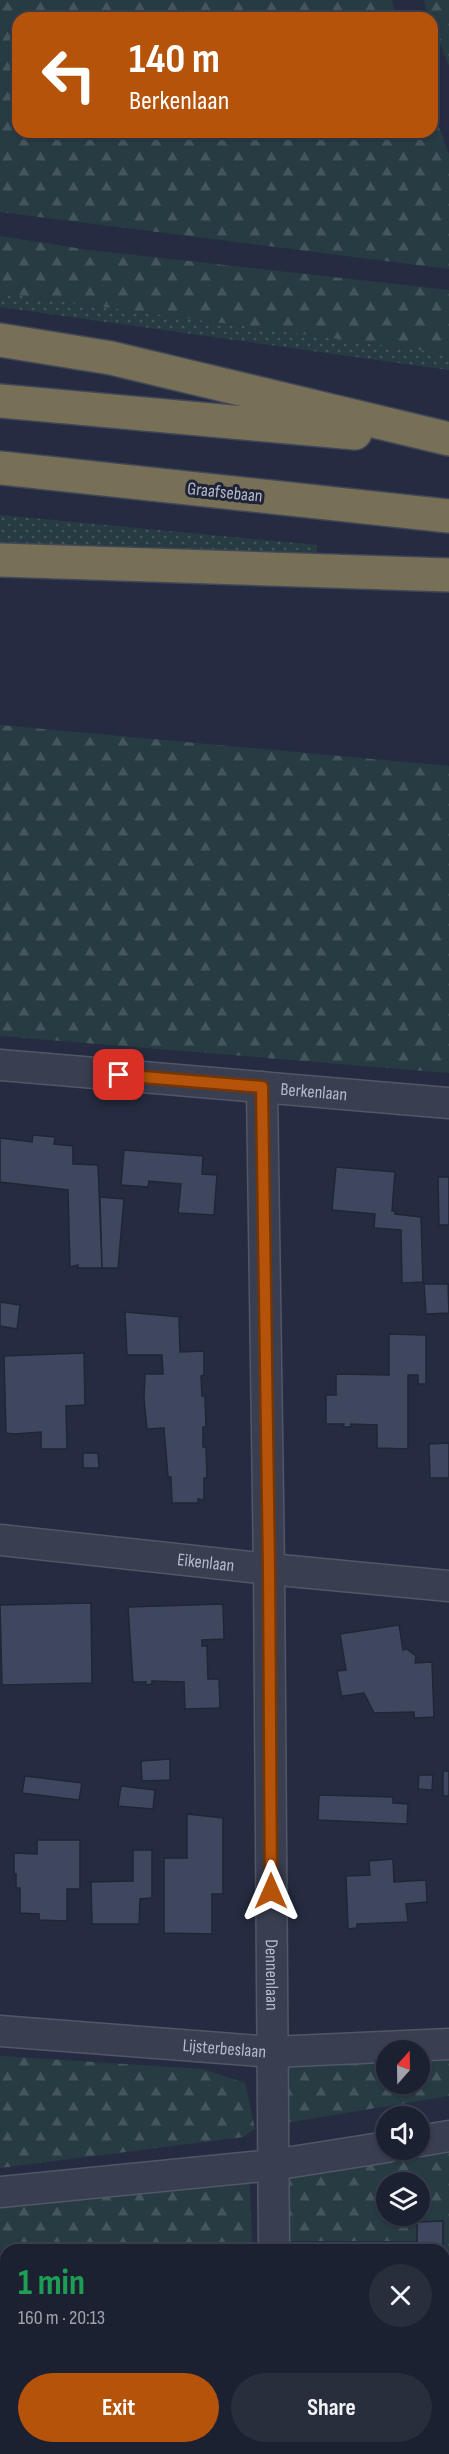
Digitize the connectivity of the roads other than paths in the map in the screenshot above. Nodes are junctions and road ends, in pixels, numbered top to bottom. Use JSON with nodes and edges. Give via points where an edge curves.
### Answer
{"nodes":[{"id":1,"x":0,"y":340,"type":"edge"},
{"id":2,"x":0,"y":401,"type":"edge"},
{"id":3,"x":449,"y":440,"type":"edge"},
{"id":4,"x":0,"y":468,"type":"edge"},
{"id":5,"x":449,"y":516,"type":"edge"},
{"id":6,"x":0,"y":560,"type":"edge"},
{"id":7,"x":449,"y":575,"type":"edge"},
{"id":8,"x":0,"y":1065,"type":"edge"},
{"id":9,"x":262,"y":1087,"type":"junction"},
{"id":10,"x":449,"y":1103,"type":"edge"},
{"id":11,"x":0,"y":1540,"type":"edge"},
{"id":12,"x":269,"y":1569,"type":"junction"},
{"id":13,"x":449,"y":1587,"type":"edge"},
{"id":14,"x":0,"y":2031,"type":"edge"},
{"id":15,"x":449,"y":2044,"type":"edge"},
{"id":16,"x":272,"y":2052,"type":"junction"},
{"id":17,"x":449,"y":2136,"type":"edge"},
{"id":18,"x":430,"y":2139,"type":"edge"},
{"id":19,"x":376,"y":2148,"type":"edge"},
{"id":20,"x":273,"y":2165,"type":"junction"},
{"id":21,"x":0,"y":2192,"type":"edge"},
{"id":22,"x":274,"y":2244,"type":"edge"}],
"edges":[{"from":1,"to":3,"type":"highway","via":[[111,358]]},
{"from":2,"to":3,"type":"highway"},
{"from":4,"to":5,"type":"highway","name":"Graafsebaan"},
{"from":6,"to":7,"type":"highway"},
{"from":8,"to":9,"type":"street","name":"Berkenlaan"},
{"from":9,"to":10,"type":"street","name":"Berkenlaan"},
{"from":9,"to":12,"type":"street","name":"Dennenlaan"},
{"from":11,"to":12,"type":"street","name":"Eikenlaan"},
{"from":12,"to":13,"type":"street","name":"Eikenlaan"},
{"from":12,"to":16,"type":"street","name":"Dennenlaan"},
{"from":14,"to":16,"type":"street","name":"Lijsterbeslaan"},
{"from":15,"to":16,"type":"street","name":"Lijsterbeslaan"},
{"from":16,"to":20,"type":"street","name":"Dennenlaan"},
{"from":17,"to":18,"type":"street"},
{"from":19,"to":20,"type":"street"},
{"from":20,"to":21,"type":"street"},
{"from":20,"to":22,"type":"street","name":"Dennenlaan"}]}
